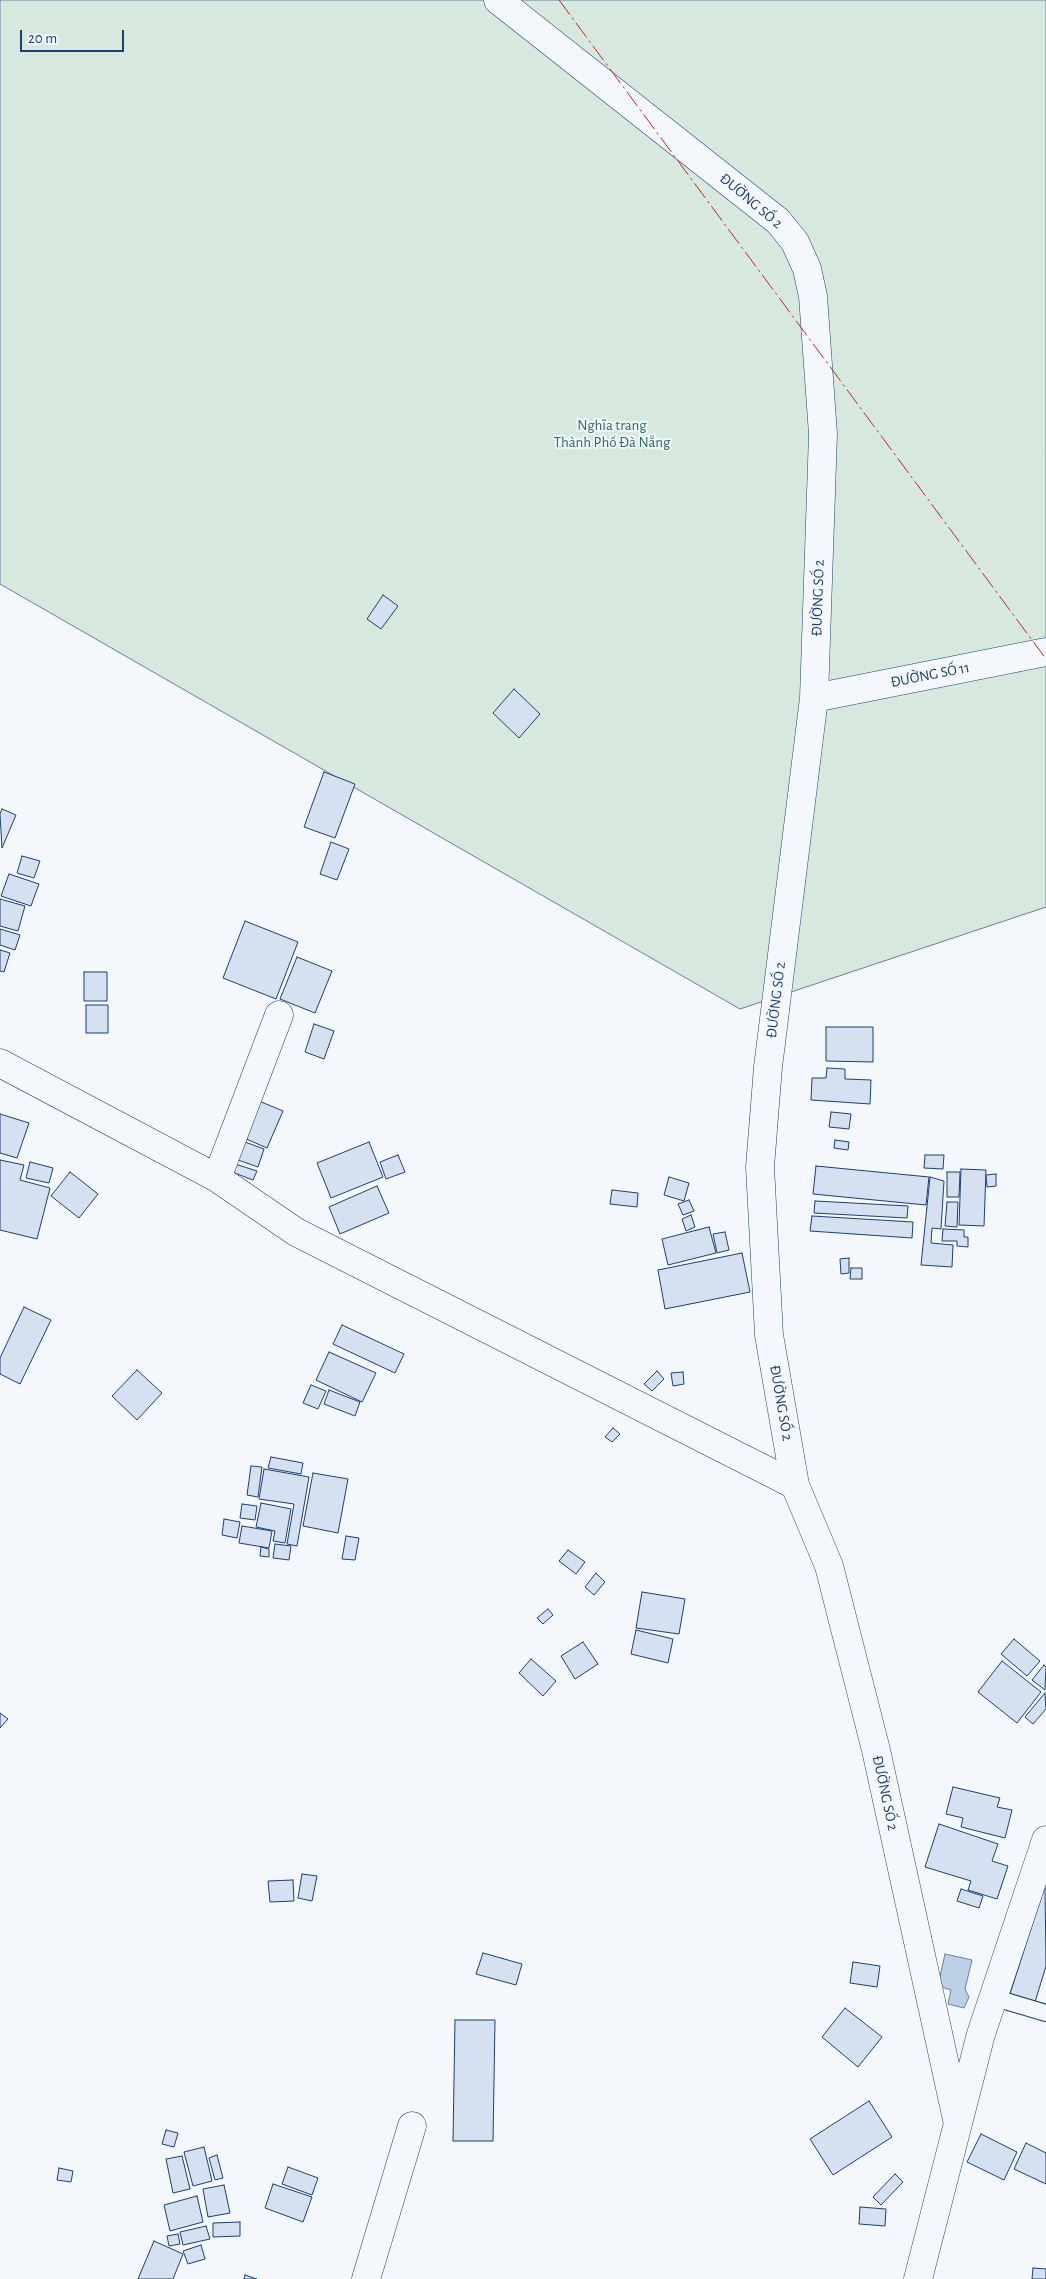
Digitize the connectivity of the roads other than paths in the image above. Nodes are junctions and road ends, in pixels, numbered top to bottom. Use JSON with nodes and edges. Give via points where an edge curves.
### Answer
{"nodes":[{"id":1,"x":498,"y":0,"type":"edge"},
{"id":2,"x":1046,"y":652,"type":"edge"},
{"id":3,"x":814,"y":698,"type":"junction"},
{"id":4,"x":280,"y":1015,"type":"dead end"},
{"id":5,"x":0,"y":1063,"type":"edge"},
{"id":6,"x":217,"y":1178,"type":"junction"},
{"id":7,"x":795,"y":1485,"type":"junction"},
{"id":8,"x":1046,"y":1840,"type":"edge"},
{"id":9,"x":992,"y":1997,"type":"junction"},
{"id":10,"x":1046,"y":2013,"type":"edge"},
{"id":11,"x":958,"y":2124,"type":"junction"},
{"id":12,"x":412,"y":2126,"type":"dead end"},
{"id":13,"x":366,"y":2279,"type":"edge"},
{"id":14,"x":918,"y":2279,"type":"edge"}],
"edges":[{"from":1,"to":3,"type":"street","name":"ĐƯỜNG SỐ 2","via":[[778,221],[795,242],[807,269],[813,296],[823,434]]},
{"from":2,"to":3,"type":"street","name":"ĐƯỜNG SỐ 11"},
{"from":3,"to":7,"type":"street","name":"ĐƯỜNG SỐ 2","via":[[768,1067],[760,1167],[769,1335]]},
{"from":4,"to":6,"type":"street"},
{"from":5,"to":6,"type":"street"},
{"from":6,"to":7,"type":"street","via":[[296,1232]]},
{"from":7,"to":11,"type":"street","name":"ĐƯỜNG SỐ 2","via":[[832,1576],[876,1750]]},
{"from":8,"to":9,"type":"street"},
{"from":9,"to":10,"type":"lane"},
{"from":9,"to":11,"type":"street"},
{"from":11,"to":14,"type":"street"},
{"from":12,"to":13,"type":"street"}]}
